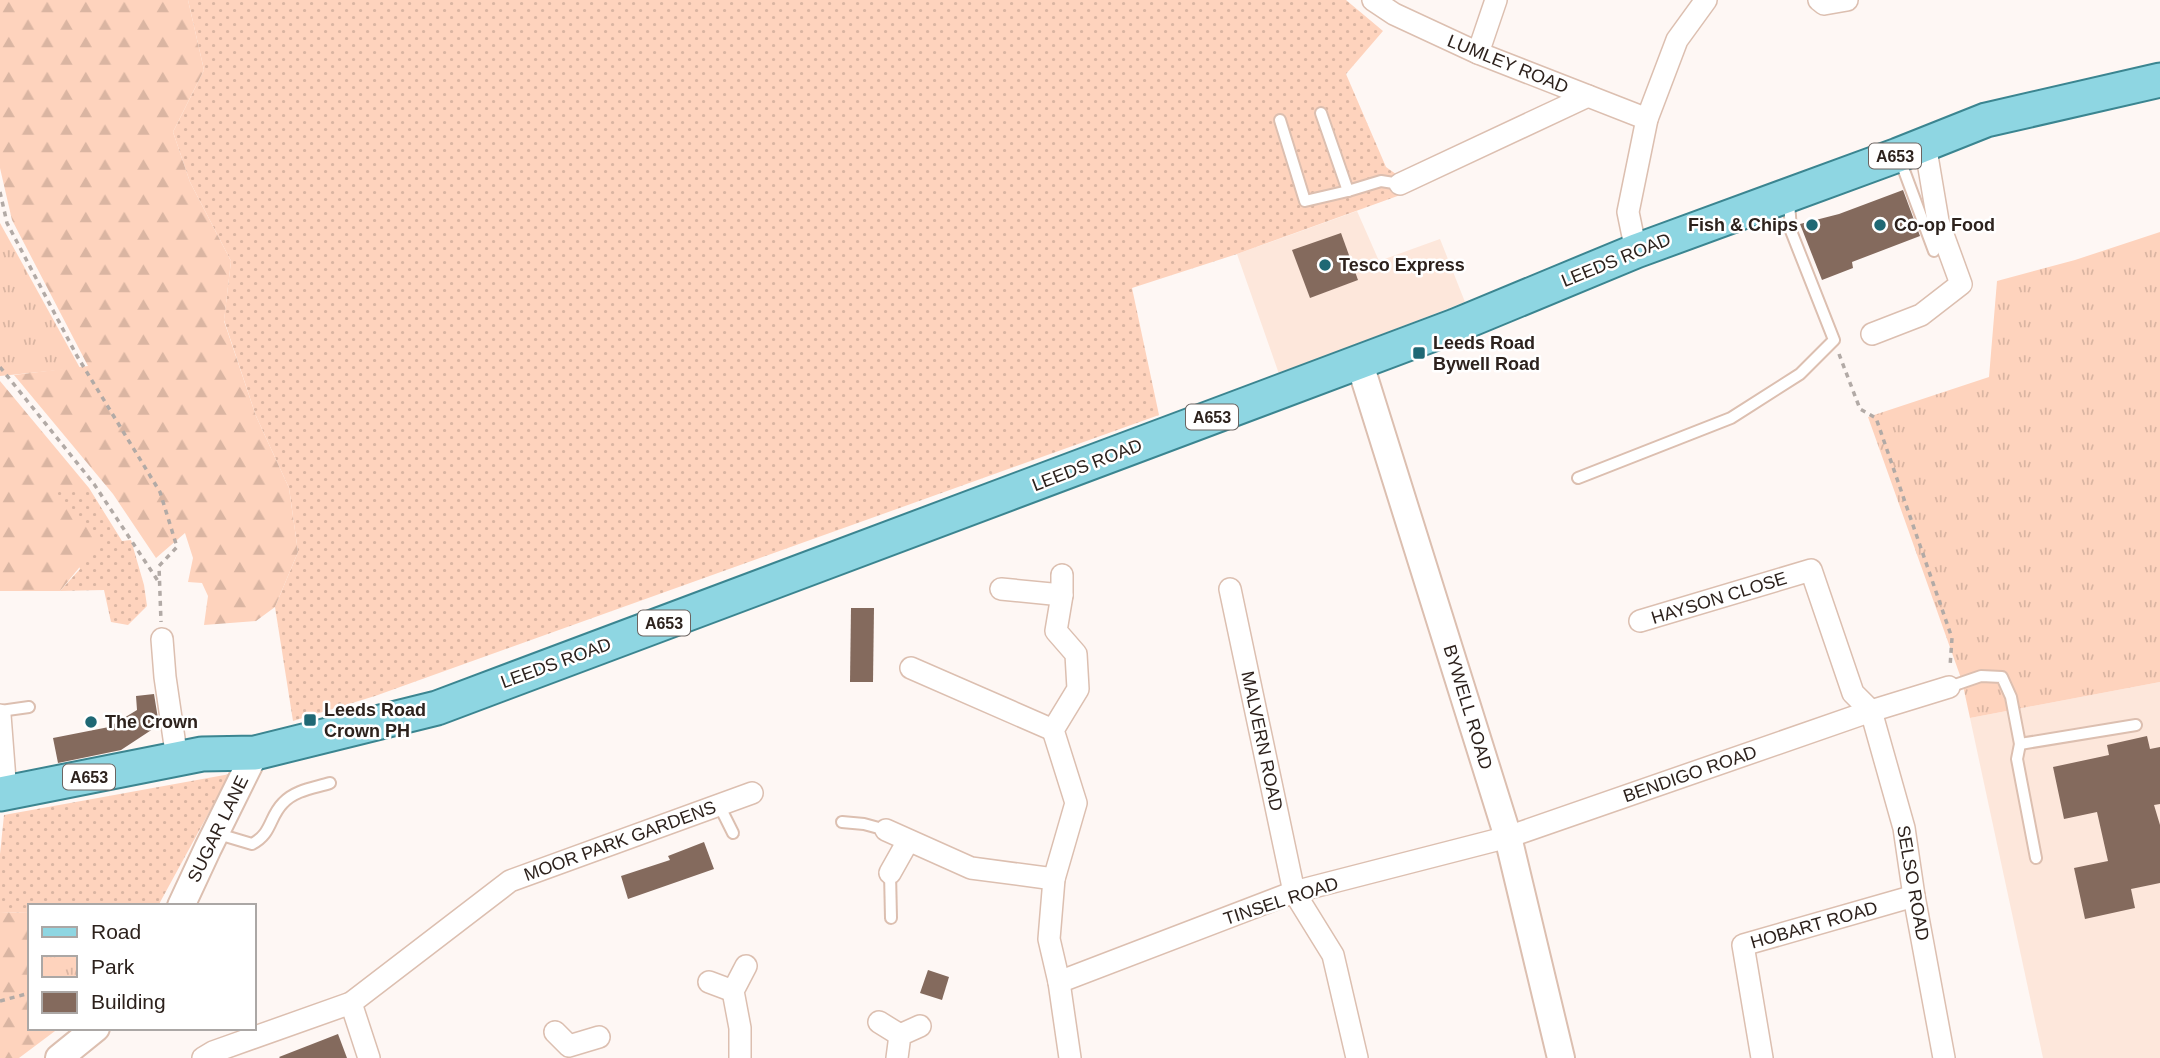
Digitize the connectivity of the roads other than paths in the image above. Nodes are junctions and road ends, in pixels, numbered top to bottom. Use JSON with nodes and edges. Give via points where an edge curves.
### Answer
{"nodes":[{"id":1,"x":1373,"y":0,"type":"edge"},
{"id":2,"x":1496,"y":0,"type":"edge"},
{"id":3,"x":1706,"y":0,"type":"edge"},
{"id":4,"x":1819,"y":0,"type":"edge"},
{"id":5,"x":1847,"y":0,"type":"edge"},
{"id":6,"x":1478,"y":54,"type":"junction"},
{"id":7,"x":2160,"y":80,"type":"edge"},
{"id":8,"x":1588,"y":96,"type":"junction"},
{"id":9,"x":1321,"y":113,"type":"dead end"},
{"id":10,"x":1647,"y":119,"type":"junction"},
{"id":11,"x":1280,"y":120,"type":"dead end"},
{"id":12,"x":1912,"y":149,"type":"junction"},
{"id":13,"x":1400,"y":184,"type":"joint"},
{"id":14,"x":1348,"y":191,"type":"junction"},
{"id":15,"x":1788,"y":194,"type":"junction"},
{"id":16,"x":1636,"y":251,"type":"junction"},
{"id":17,"x":1934,"y":251,"type":"dead end"},
{"id":18,"x":1871,"y":334,"type":"dead end"},
{"id":19,"x":1359,"y":361,"type":"junction"},
{"id":20,"x":1578,"y":478,"type":"dead end"},
{"id":21,"x":1001,"y":589,"type":"dead end"},
{"id":22,"x":1230,"y":589,"type":"dead end"},
{"id":23,"x":1640,"y":621,"type":"dead end"},
{"id":24,"x":162,"y":639,"type":"road end"},
{"id":25,"x":911,"y":668,"type":"dead end"},
{"id":26,"x":1949,"y":687,"type":"joint"},
{"id":27,"x":29,"y":707,"type":"dead end"},
{"id":28,"x":1871,"y":711,"type":"junction"},
{"id":29,"x":0,"y":713,"type":"edge"},
{"id":30,"x":2136,"y":725,"type":"dead end"},
{"id":31,"x":1052,"y":730,"type":"junction"},
{"id":32,"x":2020,"y":744,"type":"junction"},
{"id":33,"x":255,"y":752,"type":"junction"},
{"id":34,"x":177,"y":758,"type":"junction"},
{"id":35,"x":330,"y":783,"type":"dead end"},
{"id":36,"x":752,"y":793,"type":"dead end"},
{"id":37,"x":3,"y":794,"type":"edge"},
{"id":38,"x":719,"y":805,"type":"junction"},
{"id":39,"x":842,"y":822,"type":"dead end"},
{"id":40,"x":886,"y":830,"type":"joint"},
{"id":41,"x":215,"y":833,"type":"junction"},
{"id":42,"x":733,"y":833,"type":"dead end"},
{"id":43,"x":1508,"y":837,"type":"junction"},
{"id":44,"x":908,"y":841,"type":"junction"},
{"id":45,"x":2036,"y":858,"type":"dead end"},
{"id":46,"x":891,"y":873,"type":"joint"},
{"id":47,"x":1054,"y":879,"type":"junction"},
{"id":48,"x":1294,"y":892,"type":"junction"},
{"id":49,"x":1914,"y":896,"type":"junction"},
{"id":50,"x":182,"y":904,"type":"edge"},
{"id":51,"x":891,"y":918,"type":"dead end"},
{"id":52,"x":746,"y":966,"type":"dead end"},
{"id":53,"x":709,"y":982,"type":"dead end"},
{"id":54,"x":1059,"y":982,"type":"junction"},
{"id":55,"x":733,"y":991,"type":"junction"},
{"id":56,"x":351,"y":1003,"type":"junction"},
{"id":57,"x":879,"y":1022,"type":"dead end"},
{"id":58,"x":920,"y":1026,"type":"dead end"},
{"id":59,"x":94,"y":1030,"type":"edge"},
{"id":60,"x":900,"y":1035,"type":"junction"},
{"id":61,"x":598,"y":1037,"type":"dead end"},
{"id":62,"x":564,"y":1046,"type":"edge"},
{"id":63,"x":59,"y":1058,"type":"edge"},
{"id":64,"x":203,"y":1058,"type":"edge"},
{"id":65,"x":369,"y":1058,"type":"edge"},
{"id":66,"x":740,"y":1058,"type":"edge"},
{"id":67,"x":897,"y":1058,"type":"edge"},
{"id":68,"x":1070,"y":1058,"type":"edge"},
{"id":69,"x":1357,"y":1058,"type":"edge"},
{"id":70,"x":1561,"y":1058,"type":"edge"},
{"id":71,"x":1762,"y":1058,"type":"edge"},
{"id":72,"x":1944,"y":1058,"type":"edge"}],
"edges":[{"from":1,"to":6,"type":"street","name":"LUMLEY ROAD"},
{"from":2,"to":6,"type":"street"},
{"from":3,"to":10,"type":"street","via":[[1676,40]]},
{"from":4,"to":5,"type":"street","via":[[1825,4]]},
{"from":6,"to":8,"type":"street","name":"LUMLEY ROAD"},
{"from":7,"to":12,"type":"main road","name":"LEEDS ROAD","number":"A653","via":[[1986,120]]},
{"from":8,"to":10,"type":"street","name":"LUMLEY ROAD"},
{"from":8,"to":13,"type":"street"},
{"from":9,"to":14,"type":"lane"},
{"from":10,"to":16,"type":"street","via":[[1628,212]]},
{"from":11,"to":14,"type":"lane","via":[[1305,201]]},
{"from":12,"to":15,"type":"main road","name":"LEEDS ROAD","number":"A653"},
{"from":12,"to":17,"type":"lane"},
{"from":12,"to":18,"type":"street","via":[[1961,284],[1921,315]]},
{"from":13,"to":14,"type":"lane","via":[[1381,181]]},
{"from":15,"to":16,"type":"main road","name":"LEEDS ROAD","number":"A653"},
{"from":15,"to":20,"type":"lane","via":[[1791,231],[1834,340],[1800,374],[1731,418]]},
{"from":16,"to":19,"type":"main road","name":"LEEDS ROAD","number":"A653"},
{"from":19,"to":33,"type":"main road","name":"LEEDS ROAD","number":"A653","via":[[437,708]]},
{"from":19,"to":43,"type":"street","name":"BYWELL ROAD"},
{"from":21,"to":31,"type":"street","via":[[1062,585],[1056,631],[1076,654],[1079,689]]},
{"from":22,"to":48,"type":"street","name":"MALVERN ROAD"},
{"from":23,"to":28,"type":"street","name":"HAYSON CLOSE","via":[[1811,570],[1853,693]]},
{"from":24,"to":34,"type":"street"},
{"from":25,"to":31,"type":"street"},
{"from":26,"to":28,"type":"street","name":"BENDIGO ROAD"},
{"from":26,"to":32,"type":"lane","via":[[1981,676],[2001,677],[2011,697]]},
{"from":27,"to":29,"type":"lane"},
{"from":28,"to":43,"type":"street","name":"BENDIGO ROAD"},
{"from":28,"to":49,"type":"street","name":"SELSO ROAD","via":[[1904,828]]},
{"from":29,"to":37,"type":"street"},
{"from":30,"to":32,"type":"lane"},
{"from":31,"to":47,"type":"street","via":[[1076,803]]},
{"from":32,"to":45,"type":"lane","via":[[2017,759]]},
{"from":33,"to":34,"type":"main road","name":"LEEDS ROAD","number":"A653"},
{"from":33,"to":41,"type":"street","name":"SUGAR LANE"},
{"from":34,"to":37,"type":"main road","name":"LEEDS ROAD","number":"A653"},
{"from":35,"to":41,"type":"lane","via":[[291,797],[281,805],[262,839],[252,844]]},
{"from":36,"to":38,"type":"street","name":"MOOR PARK GARDENS"},
{"from":38,"to":42,"type":"lane"},
{"from":38,"to":56,"type":"street","name":"MOOR PARK GARDENS","via":[[510,881]]},
{"from":39,"to":40,"type":"lane"},
{"from":40,"to":44,"type":"street"},
{"from":41,"to":50,"type":"street","name":"SUGAR LANE"},
{"from":43,"to":48,"type":"street","name":"TINSEL ROAD"},
{"from":43,"to":70,"type":"street","name":"BYWELL ROAD"},
{"from":44,"to":46,"type":"street"},
{"from":44,"to":47,"type":"street","via":[[971,868]]},
{"from":46,"to":51,"type":"lane"},
{"from":47,"to":54,"type":"street","via":[[1049,939]]},
{"from":48,"to":54,"type":"street","name":"TINSEL ROAD"},
{"from":48,"to":69,"type":"street","name":"MALVERN ROAD","via":[[1332,955]]},
{"from":49,"to":71,"type":"street","name":"HOBART ROAD","via":[[1742,945]]},
{"from":49,"to":72,"type":"street","name":"SELSO ROAD"},
{"from":52,"to":55,"type":"street"},
{"from":53,"to":55,"type":"street"},
{"from":54,"to":68,"type":"street"},
{"from":55,"to":66,"type":"street"},
{"from":56,"to":64,"type":"street","name":"MOOR PARK GARDENS"},
{"from":56,"to":65,"type":"street"},
{"from":57,"to":60,"type":"street"},
{"from":58,"to":60,"type":"street"},
{"from":59,"to":63,"type":"street"},
{"from":60,"to":67,"type":"street"},
{"from":61,"to":62,"type":"street"}]}
